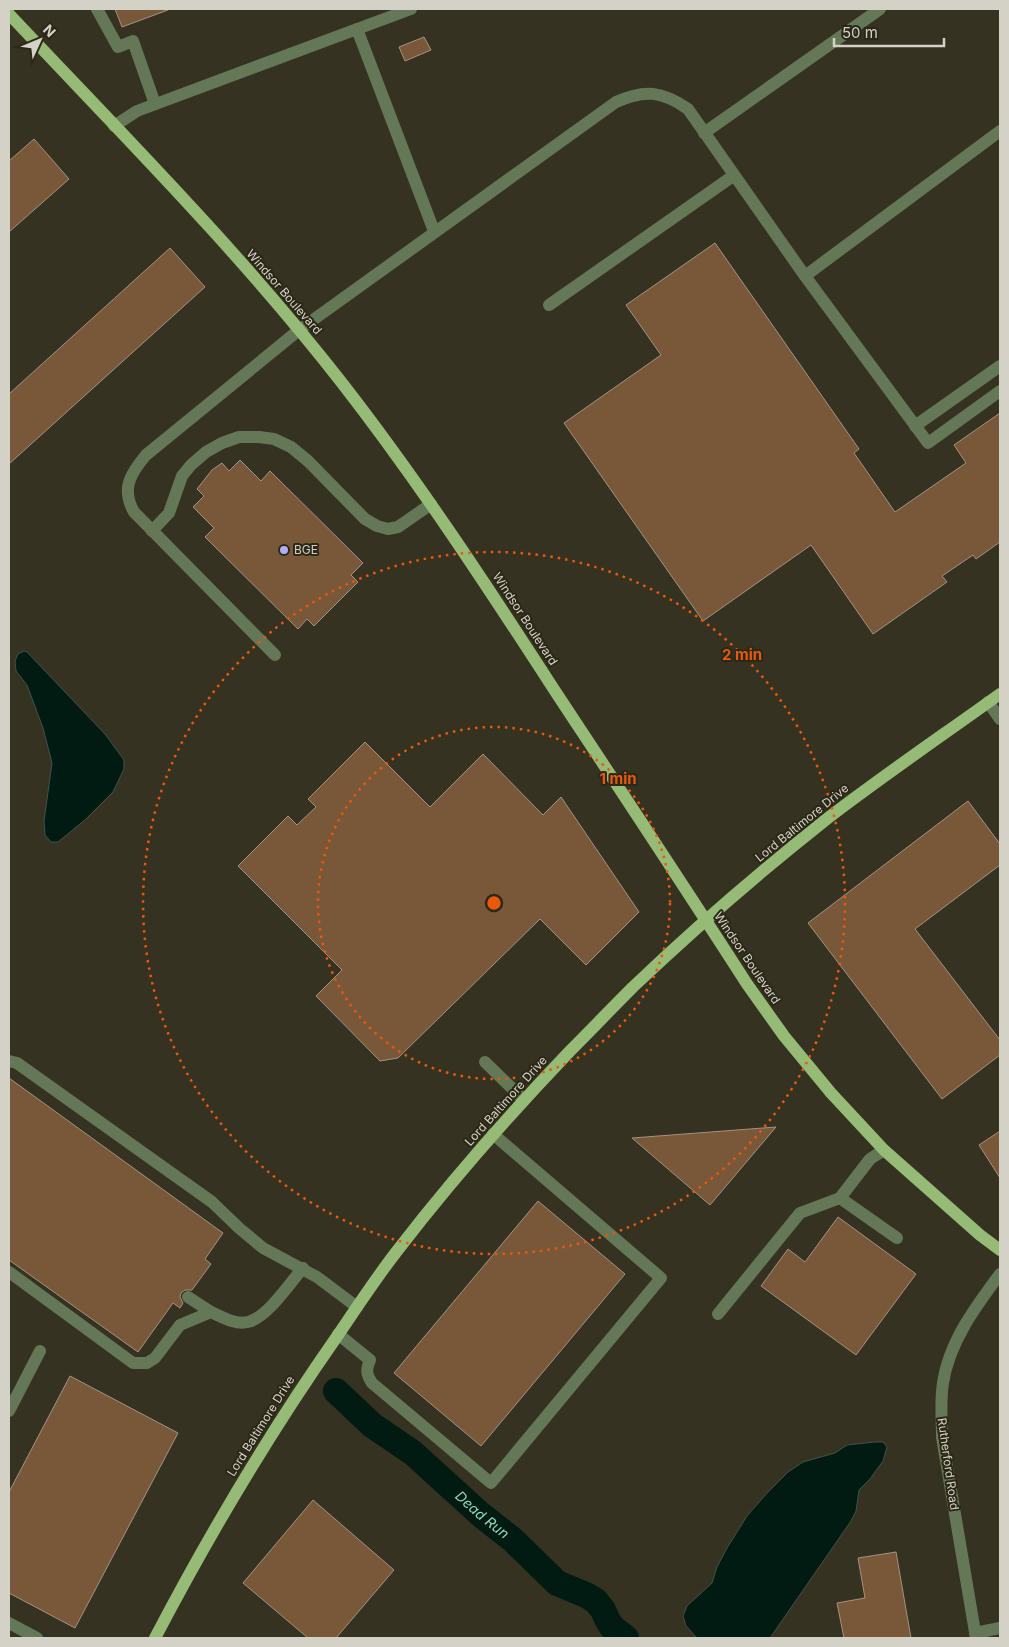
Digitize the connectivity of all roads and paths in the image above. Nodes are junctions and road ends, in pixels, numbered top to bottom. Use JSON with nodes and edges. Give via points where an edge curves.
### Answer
{"nodes":[{"id":1,"x":97,"y":9,"type":"edge"},
{"id":2,"x":410,"y":9,"type":"edge"},
{"id":3,"x":880,"y":9,"type":"edge"},
{"id":4,"x":10,"y":16,"type":"edge"},
{"id":5,"x":357,"y":29,"type":"junction"},
{"id":6,"x":155,"y":104,"type":"junction"},
{"id":7,"x":114,"y":126,"type":"junction"},
{"id":8,"x":1000,"y":131,"type":"edge"},
{"id":9,"x":704,"y":133,"type":"junction"},
{"id":10,"x":733,"y":176,"type":"junction"},
{"id":11,"x":434,"y":231,"type":"junction"},
{"id":12,"x":805,"y":276,"type":"junction"},
{"id":13,"x":549,"y":305,"type":"dead end"},
{"id":14,"x":299,"y":330,"type":"junction"},
{"id":15,"x":1000,"y":366,"type":"edge"},
{"id":16,"x":1000,"y":391,"type":"edge"},
{"id":17,"x":915,"y":426,"type":"junction"},
{"id":18,"x":431,"y":504,"type":"junction"},
{"id":19,"x":152,"y":531,"type":"junction"},
{"id":20,"x":275,"y":655,"type":"dead end"},
{"id":21,"x":1000,"y":694,"type":"edge"},
{"id":22,"x":988,"y":702,"type":"junction"},
{"id":23,"x":1000,"y":719,"type":"edge"},
{"id":24,"x":706,"y":921,"type":"junction"},
{"id":25,"x":9,"y":1061,"type":"edge"},
{"id":26,"x":485,"y":1062,"type":"dead end"},
{"id":27,"x":524,"y":1100,"type":"junction"},
{"id":28,"x":493,"y":1134,"type":"junction"},
{"id":29,"x":884,"y":1150,"type":"junction"},
{"id":30,"x":840,"y":1198,"type":"junction"},
{"id":31,"x":897,"y":1238,"type":"dead end"},
{"id":32,"x":1000,"y":1250,"type":"edge"},
{"id":33,"x":303,"y":1268,"type":"junction"},
{"id":34,"x":9,"y":1272,"type":"edge"},
{"id":35,"x":1000,"y":1274,"type":"edge"},
{"id":36,"x":188,"y":1297,"type":"dead end"},
{"id":37,"x":357,"y":1307,"type":"junction"},
{"id":38,"x":211,"y":1312,"type":"junction"},
{"id":39,"x":718,"y":1314,"type":"dead end"},
{"id":40,"x":338,"y":1334,"type":"junction"},
{"id":41,"x":40,"y":1351,"type":"dead end"},
{"id":42,"x":9,"y":1411,"type":"edge"},
{"id":43,"x":9,"y":1624,"type":"edge"},
{"id":44,"x":1000,"y":1628,"type":"edge"},
{"id":45,"x":976,"y":1635,"type":"edge"},
{"id":46,"x":37,"y":1638,"type":"edge"},
{"id":47,"x":155,"y":1638,"type":"edge"}],
"edges":[{"from":1,"to":6,"type":"street","via":[[118,47],[133,41]]},
{"from":2,"to":5,"type":"street"},
{"from":3,"to":9,"type":"street"},
{"from":4,"to":7,"type":"main road","name":"Windsor Boulevard"},
{"from":5,"to":6,"type":"street"},
{"from":5,"to":11,"type":"street"},
{"from":6,"to":7,"type":"street"},
{"from":7,"to":14,"type":"main road","name":"Windsor Boulevard"},
{"from":8,"to":12,"type":"street"},
{"from":9,"to":10,"type":"street"},
{"from":9,"to":11,"type":"street","via":[[688,109],[677,102],[648,93],[631,95],[616,102]]},
{"from":10,"to":12,"type":"street"},
{"from":10,"to":13,"type":"street"},
{"from":11,"to":14,"type":"street"},
{"from":12,"to":17,"type":"street"},
{"from":14,"to":18,"type":"main road","name":"Windsor Boulevard"},
{"from":14,"to":19,"type":"street","via":[[146,455],[135,468],[129,480],[129,502]]},
{"from":15,"to":17,"type":"street"},
{"from":16,"to":17,"type":"street","via":[[928,443]]},
{"from":18,"to":19,"type":"street","via":[[398,527],[377,526],[365,519],[291,447],[274,439],[239,437],[206,452],[191,465],[182,476],[170,513]]},
{"from":18,"to":24,"type":"main road","name":"Windsor Boulevard"},
{"from":19,"to":20,"type":"street"},
{"from":21,"to":22,"type":"main road","name":"Lord Baltimore Drive"},
{"from":22,"to":23,"type":"street"},
{"from":22,"to":24,"type":"main road","name":"Lord Baltimore Drive","via":[[829,818]]},
{"from":24,"to":27,"type":"main road","name":"Lord Baltimore Drive","via":[[632,988]]},
{"from":24,"to":29,"type":"main road","name":"Windsor Boulevard","via":[[784,1036],[831,1094]]},
{"from":25,"to":33,"type":"street","via":[[17,1063],[212,1202],[263,1248]]},
{"from":26,"to":27,"type":"street"},
{"from":27,"to":28,"type":"main road","name":"Lord Baltimore Drive"},
{"from":28,"to":37,"type":"main road","name":"Lord Baltimore Drive","via":[[396,1253]]},
{"from":28,"to":40,"type":"street","via":[[661,1278],[491,1483],[372,1383],[366,1369],[370,1360]]},
{"from":29,"to":30,"type":"street","via":[[870,1159]]},
{"from":29,"to":32,"type":"main road","name":"Windsor Boulevard"},
{"from":30,"to":31,"type":"street"},
{"from":30,"to":39,"type":"street","via":[[800,1213]]},
{"from":33,"to":37,"type":"street"},
{"from":33,"to":38,"type":"street","via":[[262,1316],[247,1322],[231,1321]]},
{"from":34,"to":38,"type":"street","via":[[133,1362],[146,1363],[156,1358],[180,1325]]},
{"from":35,"to":45,"type":"street","name":"Rutherford Road","via":[[960,1333],[942,1383],[942,1437]]},
{"from":36,"to":38,"type":"street"},
{"from":37,"to":40,"type":"main road","name":"Lord Baltimore Drive"},
{"from":40,"to":47,"type":"main road","name":"Lord Baltimore Drive","via":[[244,1479]]},
{"from":41,"to":42,"type":"street"},
{"from":43,"to":46,"type":"street"},
{"from":44,"to":45,"type":"street"}]}
